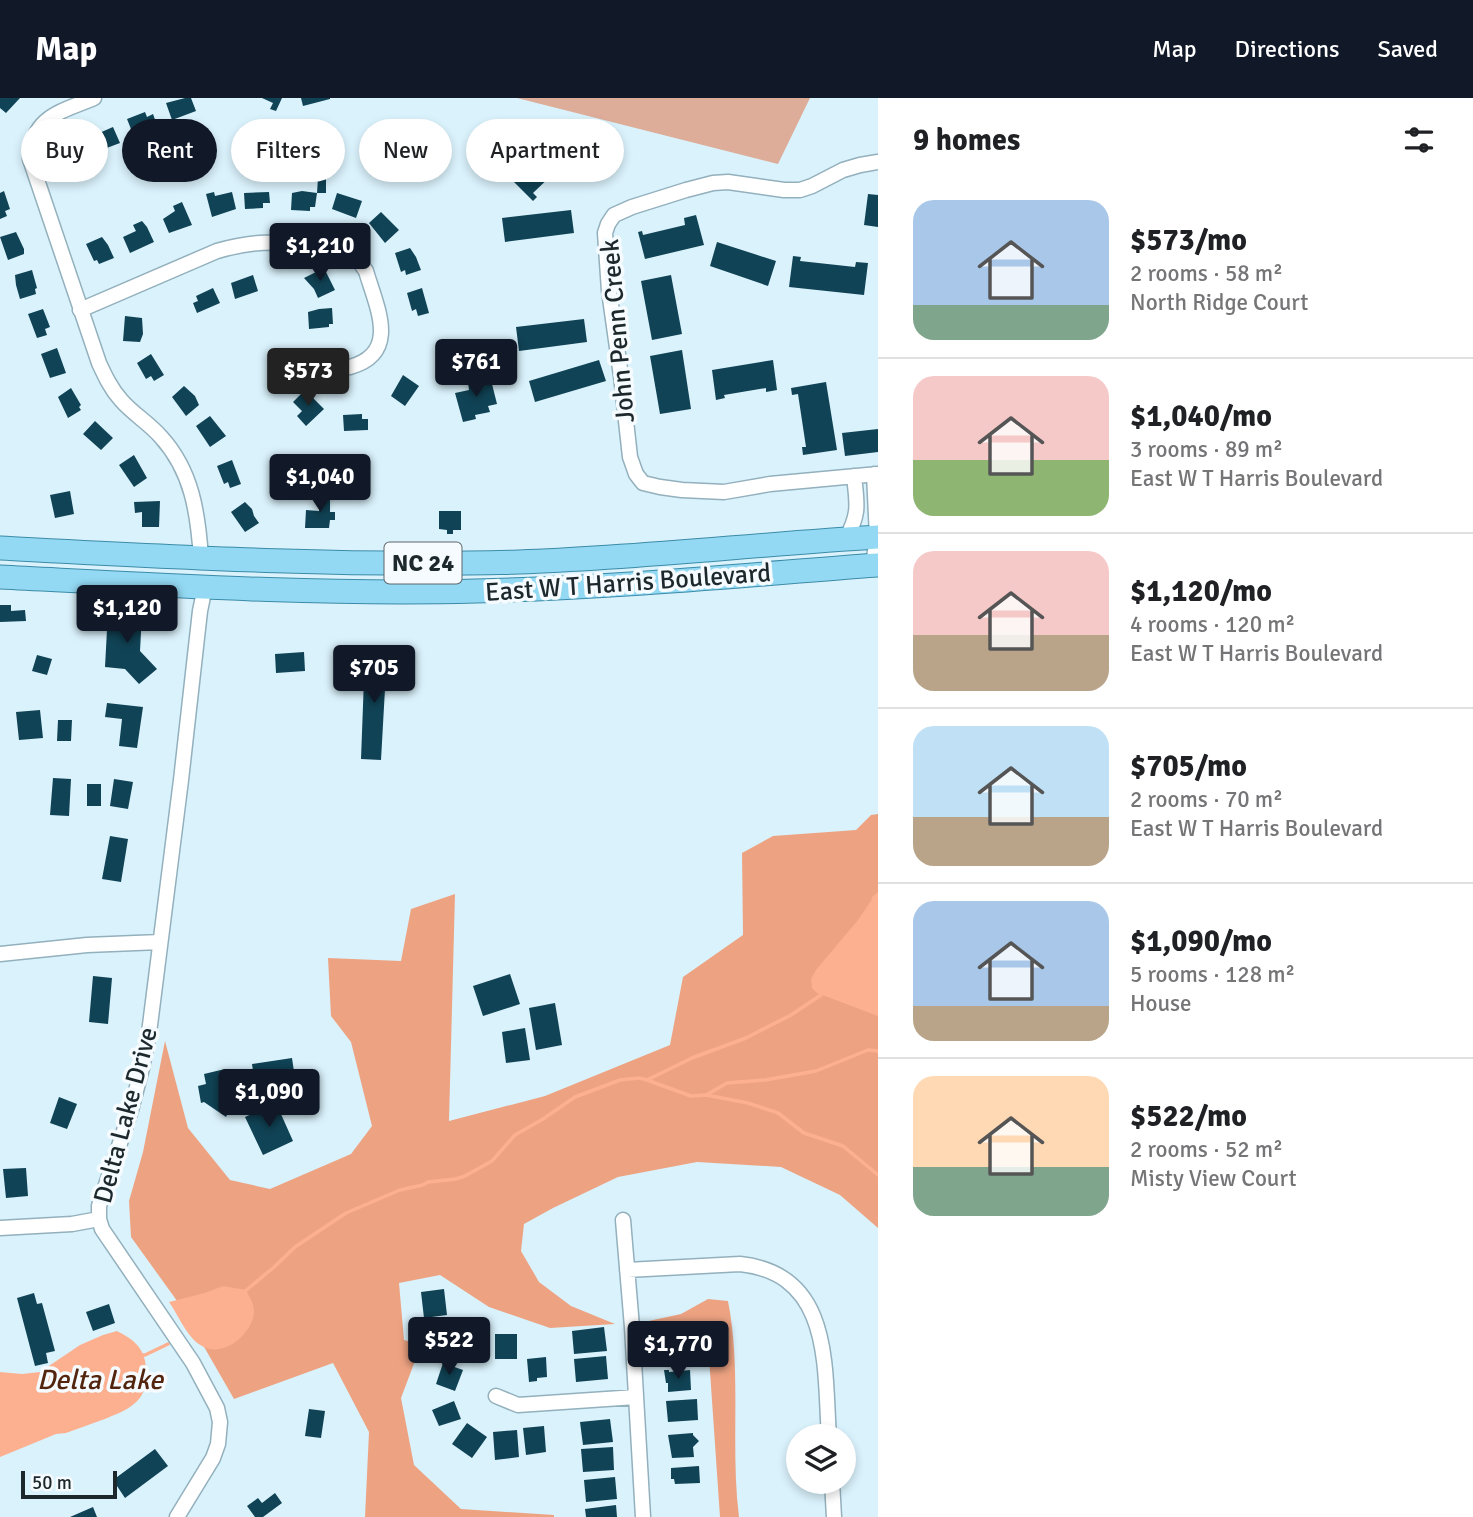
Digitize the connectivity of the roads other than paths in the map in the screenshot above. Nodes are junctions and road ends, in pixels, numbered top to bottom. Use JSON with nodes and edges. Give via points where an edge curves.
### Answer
{"nodes":[{"id":1,"x":94,"y":98,"type":"edge"},
{"id":2,"x":878,"y":162,"type":"edge"},
{"id":3,"x":80,"y":310,"type":"junction"},
{"id":4,"x":350,"y":367,"type":"dead end"},
{"id":5,"x":876,"y":474,"type":"edge"},
{"id":6,"x":854,"y":476,"type":"junction"},
{"id":7,"x":877,"y":537,"type":"edge"},
{"id":8,"x":846,"y":539,"type":"junction"},
{"id":9,"x":0,"y":548,"type":"edge"},
{"id":10,"x":201,"y":558,"type":"junction"},
{"id":11,"x":282,"y":561,"type":"junction"},
{"id":12,"x":875,"y":565,"type":"edge"},
{"id":13,"x":0,"y":577,"type":"edge"},
{"id":14,"x":136,"y":584,"type":"junction"},
{"id":15,"x":205,"y":587,"type":"junction"},
{"id":16,"x":160,"y":943,"type":"junction"},
{"id":17,"x":0,"y":954,"type":"edge"},
{"id":18,"x":99,"y":1219,"type":"junction"},
{"id":19,"x":623,"y":1220,"type":"dead end"},
{"id":20,"x":0,"y":1228,"type":"edge"},
{"id":21,"x":627,"y":1270,"type":"junction"},
{"id":22,"x":496,"y":1396,"type":"dead end"},
{"id":23,"x":636,"y":1397,"type":"junction"},
{"id":24,"x":828,"y":1424,"type":"edge"},
{"id":25,"x":833,"y":1494,"type":"edge"},
{"id":26,"x":177,"y":1517,"type":"edge"},
{"id":27,"x":643,"y":1517,"type":"edge"},
{"id":28,"x":834,"y":1517,"type":"edge"}],
"edges":[{"from":1,"to":3,"type":"street","via":[[52,115],[34,134],[30,146],[33,171]]},
{"from":2,"to":6,"type":"street","name":"John Penn Creek","via":[[843,170],[800,190],[729,182],[686,190],[614,215],[605,233],[630,457],[643,483],[724,492]]},
{"from":3,"to":4,"type":"street","via":[[239,244],[330,244],[353,254],[362,264],[381,321],[377,349],[360,365]]},
{"from":3,"to":10,"type":"street","via":[[108,382],[173,451],[184,469],[196,508]]},
{"from":5,"to":6,"type":"street","name":"John Penn Creek"},
{"from":5,"to":7,"type":"street"},
{"from":6,"to":8,"type":"street","via":[[857,512]]},
{"from":7,"to":8,"type":"main road","name":"East W T Harris Boulevard","number":"NC 24"},
{"from":7,"to":12,"type":"street"},
{"from":8,"to":11,"type":"main road","name":"East W T Harris Boulevard","number":"NC 24","via":[[519,562]]},
{"from":9,"to":10,"type":"main road","name":"East W T Harris Boulevard","number":"NC 24"},
{"from":10,"to":11,"type":"main road","name":"East W T Harris Boulevard","number":"NC 24"},
{"from":10,"to":14,"type":"main road","via":[[188,567]]},
{"from":11,"to":15,"type":"main road","via":[[216,575]]},
{"from":12,"to":15,"type":"main road","name":"East W T Harris Boulevard","number":"NC 24","via":[[539,589],[345,593]]},
{"from":13,"to":14,"type":"main road","name":"East W T Harris Boulevard","number":"NC 24"},
{"from":14,"to":15,"type":"main road","name":"East W T Harris Boulevard","number":"NC 24"},
{"from":15,"to":16,"type":"street","name":"Delta Lake Drive"},
{"from":16,"to":17,"type":"street"},
{"from":16,"to":18,"type":"street","name":"Delta Lake Drive","via":[[142,1068],[99,1206]]},
{"from":18,"to":20,"type":"street"},
{"from":18,"to":26,"type":"street","name":"Delta Lake Drive","via":[[193,1363],[220,1422],[213,1458]]},
{"from":19,"to":21,"type":"street"},
{"from":21,"to":23,"type":"street"},
{"from":21,"to":24,"type":"street","via":[[740,1264],[782,1277],[806,1300],[820,1331]]},
{"from":22,"to":23,"type":"street","via":[[519,1405]]},
{"from":23,"to":27,"type":"street"},
{"from":25,"to":28,"type":"street"}]}
